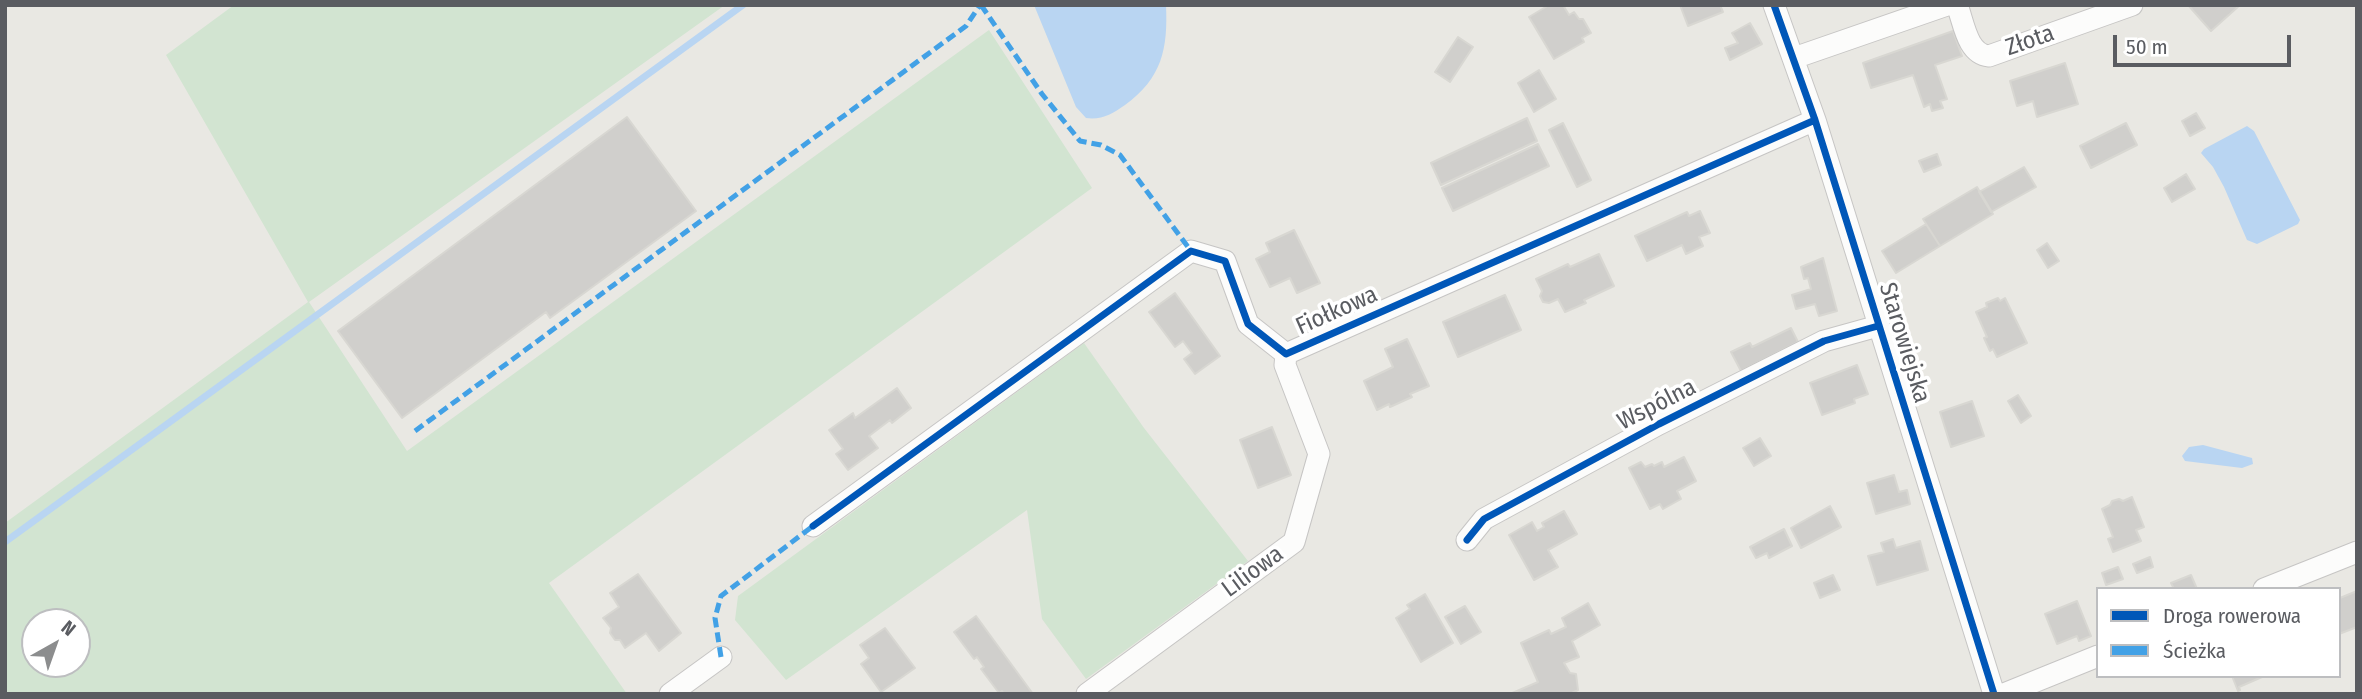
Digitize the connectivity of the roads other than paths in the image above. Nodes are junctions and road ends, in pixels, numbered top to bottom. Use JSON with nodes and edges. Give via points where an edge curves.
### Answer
{"nodes":[{"id":1,"x":1774,"y":5,"type":"edge"},
{"id":2,"x":1947,"y":5,"type":"edge"},
{"id":3,"x":1957,"y":5,"type":"edge"},
{"id":4,"x":2132,"y":5,"type":"edge"},
{"id":5,"x":1794,"y":58,"type":"junction"},
{"id":6,"x":1815,"y":120,"type":"junction"},
{"id":7,"x":1878,"y":326,"type":"junction"},
{"id":8,"x":1286,"y":354,"type":"junction"},
{"id":9,"x":813,"y":526,"type":"dead end"},
{"id":10,"x":1467,"y":540,"type":"dead end"},
{"id":11,"x":2357,"y":552,"type":"edge"},
{"id":12,"x":2269,"y":587,"type":"edge"},
{"id":13,"x":721,"y":657,"type":"dead end"},
{"id":14,"x":2096,"y":657,"type":"edge"},
{"id":15,"x":670,"y":694,"type":"edge"},
{"id":16,"x":1087,"y":694,"type":"edge"},
{"id":17,"x":1994,"y":694,"type":"edge"},
{"id":18,"x":2004,"y":694,"type":"edge"}],
"edges":[{"from":1,"to":5,"type":"street","name":"Starowiejska"},
{"from":2,"to":5,"type":"street"},
{"from":3,"to":4,"type":"street","name":"Złota","via":[[1972,49],[1989,56]]},
{"from":5,"to":6,"type":"street","name":"Starowiejska"},
{"from":6,"to":7,"type":"street","name":"Starowiejska"},
{"from":6,"to":8,"type":"street","name":"Fiołkowa"},
{"from":7,"to":10,"type":"street","name":"Wspólna","via":[[1824,341],[1659,424],[1484,519]]},
{"from":7,"to":17,"type":"street","name":"Starowiejska"},
{"from":8,"to":9,"type":"street","name":"Fiołkowa","via":[[1248,324],[1226,261],[1191,251]]},
{"from":8,"to":16,"type":"street","name":"Liliowa","via":[[1285,365],[1319,454],[1294,542]]},
{"from":11,"to":12,"type":"street"},
{"from":13,"to":15,"type":"street"},
{"from":14,"to":18,"type":"street"}]}
